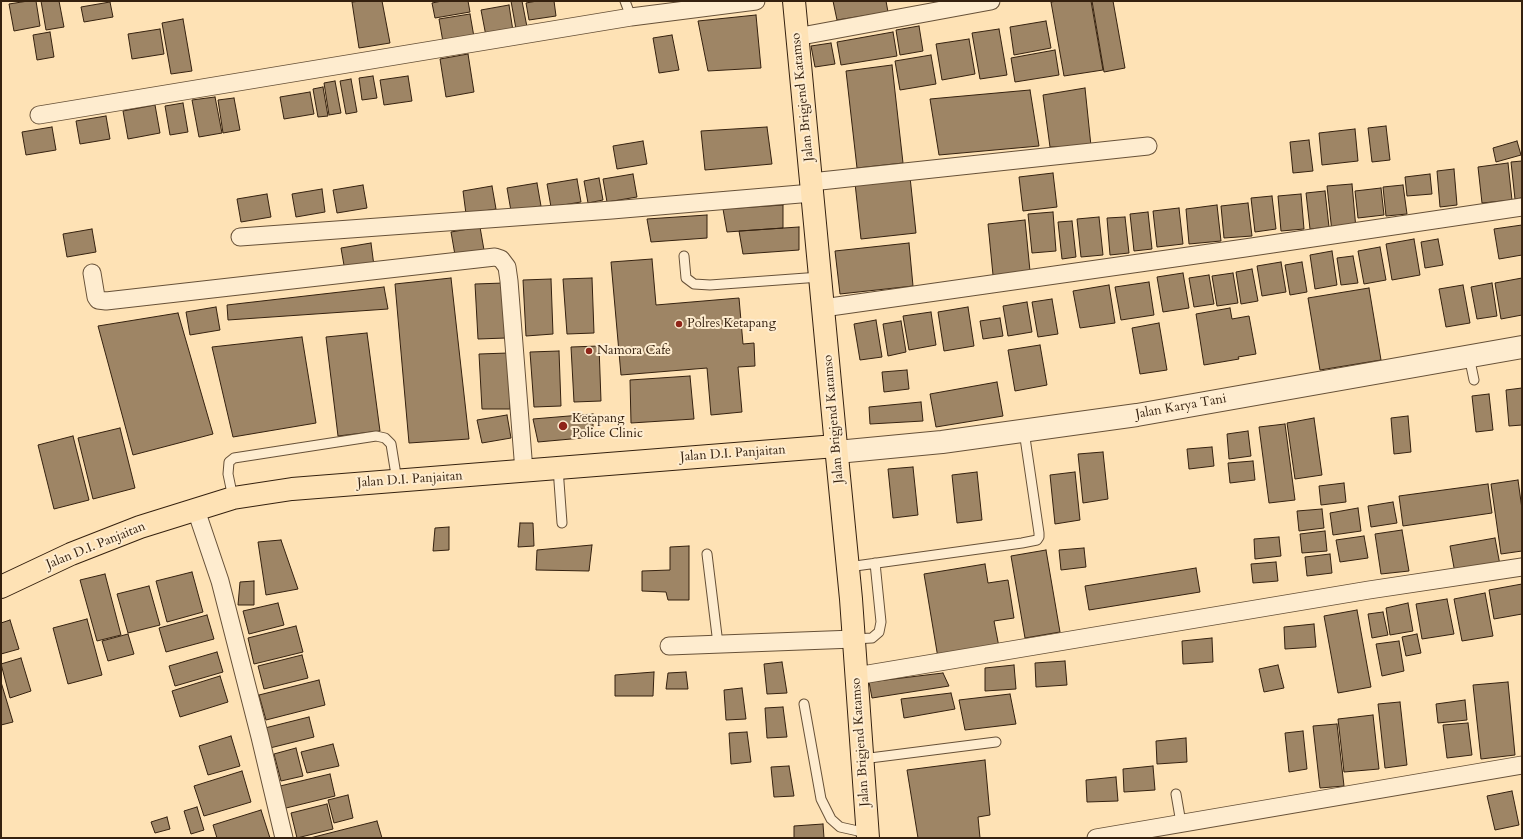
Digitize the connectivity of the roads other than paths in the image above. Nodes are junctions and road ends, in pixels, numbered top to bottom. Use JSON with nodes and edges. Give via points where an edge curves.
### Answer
{"nodes":[{"id":1,"x":625,"y":1,"type":"edge"},
{"id":2,"x":756,"y":1,"type":"edge"},
{"id":3,"x":794,"y":1,"type":"edge"},
{"id":4,"x":990,"y":1,"type":"edge"},
{"id":5,"x":631,"y":18,"type":"junction"},
{"id":6,"x":796,"y":37,"type":"junction"},
{"id":7,"x":39,"y":115,"type":"dead end"},
{"id":8,"x":1148,"y":146,"type":"dead end"},
{"id":9,"x":812,"y":188,"type":"junction"},
{"id":10,"x":1522,"y":206,"type":"edge"},
{"id":11,"x":240,"y":237,"type":"dead end"},
{"id":12,"x":684,"y":256,"type":"dead end"},
{"id":13,"x":92,"y":273,"type":"dead end"},
{"id":14,"x":820,"y":277,"type":"junction"},
{"id":15,"x":823,"y":308,"type":"junction"},
{"id":16,"x":1522,"y":347,"type":"edge"},
{"id":17,"x":1469,"y":356,"type":"junction"},
{"id":18,"x":1474,"y":380,"type":"dead end"},
{"id":19,"x":1024,"y":431,"type":"junction"},
{"id":20,"x":837,"y":449,"type":"junction"},
{"id":21,"x":558,"y":468,"type":"junction"},
{"id":22,"x":524,"y":471,"type":"junction"},
{"id":23,"x":397,"y":481,"type":"junction"},
{"id":24,"x":233,"y":498,"type":"junction"},
{"id":25,"x":196,"y":510,"type":"junction"},
{"id":26,"x":562,"y":523,"type":"dead end"},
{"id":27,"x":707,"y":554,"type":"dead end"},
{"id":28,"x":875,"y":563,"type":"junction"},
{"id":29,"x":848,"y":567,"type":"junction"},
{"id":30,"x":1522,"y":568,"type":"edge"},
{"id":31,"x":3,"y":586,"type":"edge"},
{"id":32,"x":854,"y":639,"type":"junction"},
{"id":33,"x":718,"y":644,"type":"junction"},
{"id":34,"x":669,"y":646,"type":"dead end"},
{"id":35,"x":856,"y":676,"type":"junction"},
{"id":36,"x":804,"y":704,"type":"dead end"},
{"id":37,"x":996,"y":742,"type":"dead end"},
{"id":38,"x":862,"y":759,"type":"junction"},
{"id":39,"x":1522,"y":765,"type":"edge"},
{"id":40,"x":1176,"y":794,"type":"dead end"},
{"id":41,"x":1181,"y":823,"type":"junction"},
{"id":42,"x":868,"y":836,"type":"edge"},
{"id":43,"x":284,"y":838,"type":"edge"},
{"id":44,"x":1096,"y":838,"type":"edge"}],
"edges":[{"from":1,"to":5,"type":"lane"},
{"from":2,"to":5,"type":"street"},
{"from":3,"to":6,"type":"main road","name":"Jalan Brigjend Katamso"},
{"from":4,"to":6,"type":"street"},
{"from":5,"to":7,"type":"street"},
{"from":6,"to":9,"type":"main road","name":"Jalan Brigjend Katamso"},
{"from":8,"to":9,"type":"street"},
{"from":9,"to":11,"type":"street","via":[[612,210]]},
{"from":9,"to":14,"type":"main road","name":"Jalan Brigjend Katamso"},
{"from":10,"to":15,"type":"street"},
{"from":12,"to":14,"type":"lane","via":[[686,278],[694,284],[710,286]]},
{"from":13,"to":22,"type":"street","via":[[96,297],[98,300],[106,301],[486,258],[501,259],[507,267],[509,281]]},
{"from":14,"to":15,"type":"main road","name":"Jalan Brigjend Katamso"},
{"from":15,"to":20,"type":"main road","name":"Jalan Brigjend Katamso"},
{"from":16,"to":17,"type":"street","name":"Jalan Karya Tani"},
{"from":17,"to":18,"type":"lane"},
{"from":17,"to":19,"type":"street","name":"Jalan Karya Tani","via":[[1137,415]]},
{"from":19,"to":20,"type":"street","name":"Jalan Karya Tani","via":[[942,442]]},
{"from":19,"to":28,"type":"lane","via":[[1039,533],[1036,540]]},
{"from":20,"to":21,"type":"main road","name":"Jalan D.I. Panjaitan"},
{"from":20,"to":29,"type":"main road","name":"Jalan Brigjend Katamso"},
{"from":21,"to":22,"type":"main road","name":"Jalan D.I. Panjaitan"},
{"from":21,"to":26,"type":"lane"},
{"from":22,"to":23,"type":"main road","name":"Jalan D.I. Panjaitan"},
{"from":23,"to":24,"type":"main road","name":"Jalan D.I. Panjaitan","via":[[292,489]]},
{"from":23,"to":24,"type":"lane","via":[[391,444],[385,438],[376,436],[234,458],[229,462],[228,474]]},
{"from":24,"to":25,"type":"main road","name":"Jalan D.I. Panjaitan"},
{"from":25,"to":31,"type":"main road","name":"Jalan D.I. Panjaitan","via":[[140,527],[71,554]]},
{"from":25,"to":43,"type":"street","via":[[220,581]]},
{"from":27,"to":33,"type":"lane"},
{"from":28,"to":29,"type":"lane"},
{"from":28,"to":32,"type":"lane","via":[[881,622],[879,632],[872,638]]},
{"from":29,"to":32,"type":"main road","name":"Jalan Brigjend Katamso"},
{"from":30,"to":35,"type":"street","via":[[1369,590]]},
{"from":32,"to":33,"type":"street"},
{"from":32,"to":35,"type":"main road","name":"Jalan Brigjend Katamso"},
{"from":33,"to":34,"type":"street"},
{"from":35,"to":38,"type":"main road","name":"Jalan Brigjend Katamso"},
{"from":36,"to":42,"type":"lane","via":[[820,799],[831,819],[840,828]]},
{"from":37,"to":38,"type":"lane"},
{"from":38,"to":42,"type":"main road","name":"Jalan Brigjend Katamso"},
{"from":39,"to":41,"type":"street"},
{"from":40,"to":41,"type":"lane"},
{"from":41,"to":44,"type":"street"}]}
